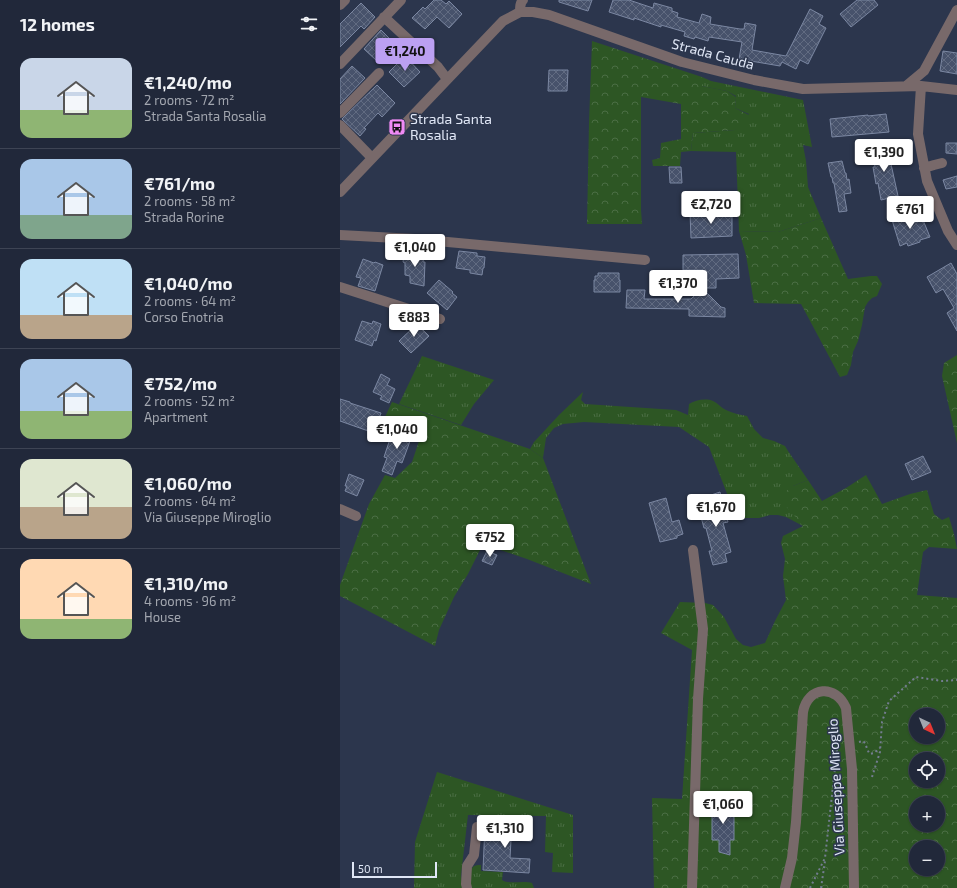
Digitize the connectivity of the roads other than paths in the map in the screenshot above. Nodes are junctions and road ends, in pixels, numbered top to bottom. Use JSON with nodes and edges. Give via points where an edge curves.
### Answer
{"nodes":[{"id":1,"x":345,"y":0,"type":"edge"},
{"id":2,"x":401,"y":0,"type":"edge"},
{"id":3,"x":523,"y":0,"type":"edge"},
{"id":4,"x":340,"y":5,"type":"edge"},
{"id":5,"x":957,"y":10,"type":"edge"},
{"id":6,"x":520,"y":12,"type":"junction"},
{"id":7,"x":384,"y":17,"type":"junction"},
{"id":8,"x":340,"y":64,"type":"edge"},
{"id":9,"x":379,"y":73,"type":"dead end"},
{"id":10,"x":447,"y":79,"type":"junction"},
{"id":11,"x":906,"y":86,"type":"junction"},
{"id":12,"x":921,"y":86,"type":"junction"},
{"id":13,"x":957,"y":90,"type":"edge"},
{"id":14,"x":340,"y":113,"type":"edge"},
{"id":15,"x":340,"y":125,"type":"edge"},
{"id":16,"x":372,"y":158,"type":"junction"},
{"id":17,"x":942,"y":163,"type":"dead end"},
{"id":18,"x":924,"y":168,"type":"junction"},
{"id":19,"x":340,"y":192,"type":"edge"},
{"id":20,"x":340,"y":235,"type":"edge"},
{"id":21,"x":957,"y":245,"type":"edge"},
{"id":22,"x":645,"y":260,"type":"dead end"},
{"id":23,"x":340,"y":287,"type":"edge"},
{"id":24,"x":440,"y":319,"type":"dead end"},
{"id":25,"x":340,"y":509,"type":"edge"},
{"id":26,"x":356,"y":516,"type":"dead end"},
{"id":27,"x":693,"y":550,"type":"dead end"},
{"id":28,"x":477,"y":827,"type":"dead end"},
{"id":29,"x":467,"y":888,"type":"edge"},
{"id":30,"x":692,"y":888,"type":"edge"},
{"id":31,"x":785,"y":888,"type":"edge"},
{"id":32,"x":854,"y":888,"type":"edge"}],
"edges":[{"from":1,"to":4,"type":"street"},
{"from":2,"to":7,"type":"street"},
{"from":3,"to":6,"type":"street"},
{"from":5,"to":11,"type":"street","via":[[924,71]]},
{"from":6,"to":10,"type":"street","via":[[503,21]]},
{"from":6,"to":11,"type":"street","name":"Strada Cauda","via":[[549,15],[682,62],[754,80],[803,88]]},
{"from":7,"to":8,"type":"street"},
{"from":7,"to":10,"type":"street","via":[[438,67]]},
{"from":9,"to":14,"type":"street"},
{"from":10,"to":16,"type":"street"},
{"from":11,"to":12,"type":"street","name":"Strada Cauda"},
{"from":12,"to":13,"type":"street","name":"Strada Cauda"},
{"from":12,"to":18,"type":"street","via":[[918,134]]},
{"from":15,"to":16,"type":"street"},
{"from":16,"to":19,"type":"street"},
{"from":17,"to":18,"type":"street"},
{"from":18,"to":21,"type":"street","via":[[948,231]]},
{"from":20,"to":22,"type":"street","via":[[415,239]]},
{"from":23,"to":24,"type":"street"},
{"from":25,"to":26,"type":"street"},
{"from":27,"to":30,"type":"street","via":[[704,629],[698,699]]},
{"from":28,"to":29,"type":"street","via":[[474,855],[467,866]]},
{"from":31,"to":32,"type":"street","name":"Via Giuseppe Miroglio","via":[[796,822],[804,705],[813,695],[826,691],[839,696],[846,708],[852,769]]}]}
